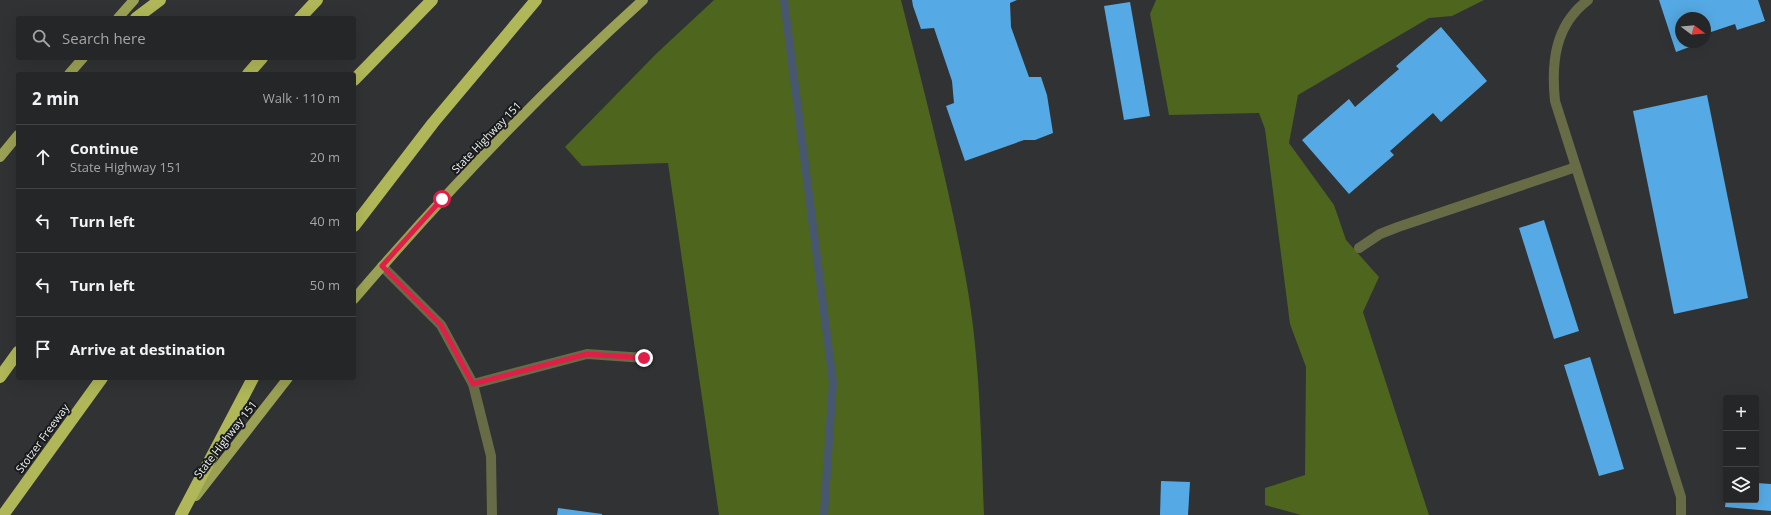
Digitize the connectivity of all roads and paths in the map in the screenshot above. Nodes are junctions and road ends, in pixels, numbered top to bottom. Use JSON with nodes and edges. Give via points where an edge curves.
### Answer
{"nodes":[{"id":1,"x":134,"y":0,"type":"edge"},
{"id":2,"x":160,"y":0,"type":"edge"},
{"id":3,"x":317,"y":0,"type":"edge"},
{"id":4,"x":432,"y":0,"type":"edge"},
{"id":5,"x":536,"y":0,"type":"edge"},
{"id":6,"x":643,"y":0,"type":"edge"},
{"id":7,"x":1588,"y":0,"type":"edge"},
{"id":8,"x":120,"y":16,"type":"edge"},
{"id":9,"x":139,"y":16,"type":"edge"},
{"id":10,"x":302,"y":16,"type":"edge"},
{"id":11,"x":81,"y":60,"type":"edge"},
{"id":12,"x":260,"y":60,"type":"edge"},
{"id":13,"x":71,"y":72,"type":"edge"},
{"id":14,"x":250,"y":72,"type":"edge"},
{"id":15,"x":356,"y":78,"type":"edge"},
{"id":16,"x":16,"y":137,"type":"edge"},
{"id":17,"x":0,"y":157,"type":"edge"},
{"id":18,"x":1576,"y":167,"type":"junction"},
{"id":19,"x":356,"y":223,"type":"edge"},
{"id":20,"x":1359,"y":248,"type":"dead end"},
{"id":21,"x":382,"y":266,"type":"junction"},
{"id":22,"x":356,"y":296,"type":"edge"},
{"id":23,"x":16,"y":355,"type":"edge"},
{"id":24,"x":644,"y":358,"type":"dead end"},
{"id":25,"x":0,"y":377,"type":"edge"},
{"id":26,"x":101,"y":380,"type":"edge"},
{"id":27,"x":252,"y":380,"type":"edge"},
{"id":28,"x":286,"y":380,"type":"edge"},
{"id":29,"x":473,"y":384,"type":"junction"},
{"id":30,"x":3,"y":515,"type":"edge"},
{"id":31,"x":181,"y":515,"type":"edge"},
{"id":32,"x":492,"y":515,"type":"edge"},
{"id":33,"x":1681,"y":515,"type":"edge"}],
"edges":[{"from":1,"to":8,"type":"main road"},
{"from":2,"to":9,"type":"highway"},
{"from":3,"to":10,"type":"highway"},
{"from":4,"to":15,"type":"highway"},
{"from":5,"to":19,"type":"highway","via":[[433,123]]},
{"from":6,"to":21,"type":"main road","name":"State Highway 151","via":[[526,112]]},
{"from":7,"to":18,"type":"lane","via":[[1563,28],[1553,63],[1556,101]]},
{"from":11,"to":13,"type":"main road"},
{"from":12,"to":14,"type":"highway"},
{"from":16,"to":17,"type":"main road"},
{"from":18,"to":20,"type":"lane","via":[[1398,227],[1380,234]]},
{"from":18,"to":33,"type":"lane","via":[[1681,497]]},
{"from":21,"to":22,"type":"main road","name":"State Highway 151"},
{"from":21,"to":29,"type":"lane","via":[[441,325]]},
{"from":23,"to":25,"type":"highway"},
{"from":24,"to":29,"type":"lane","via":[[587,354]]},
{"from":26,"to":30,"type":"highway","name":"Stotzer Freeway"},
{"from":27,"to":31,"type":"highway"},
{"from":28,"to":31,"type":"main road","name":"State Highway 151"},
{"from":29,"to":32,"type":"lane","via":[[491,456]]}]}
